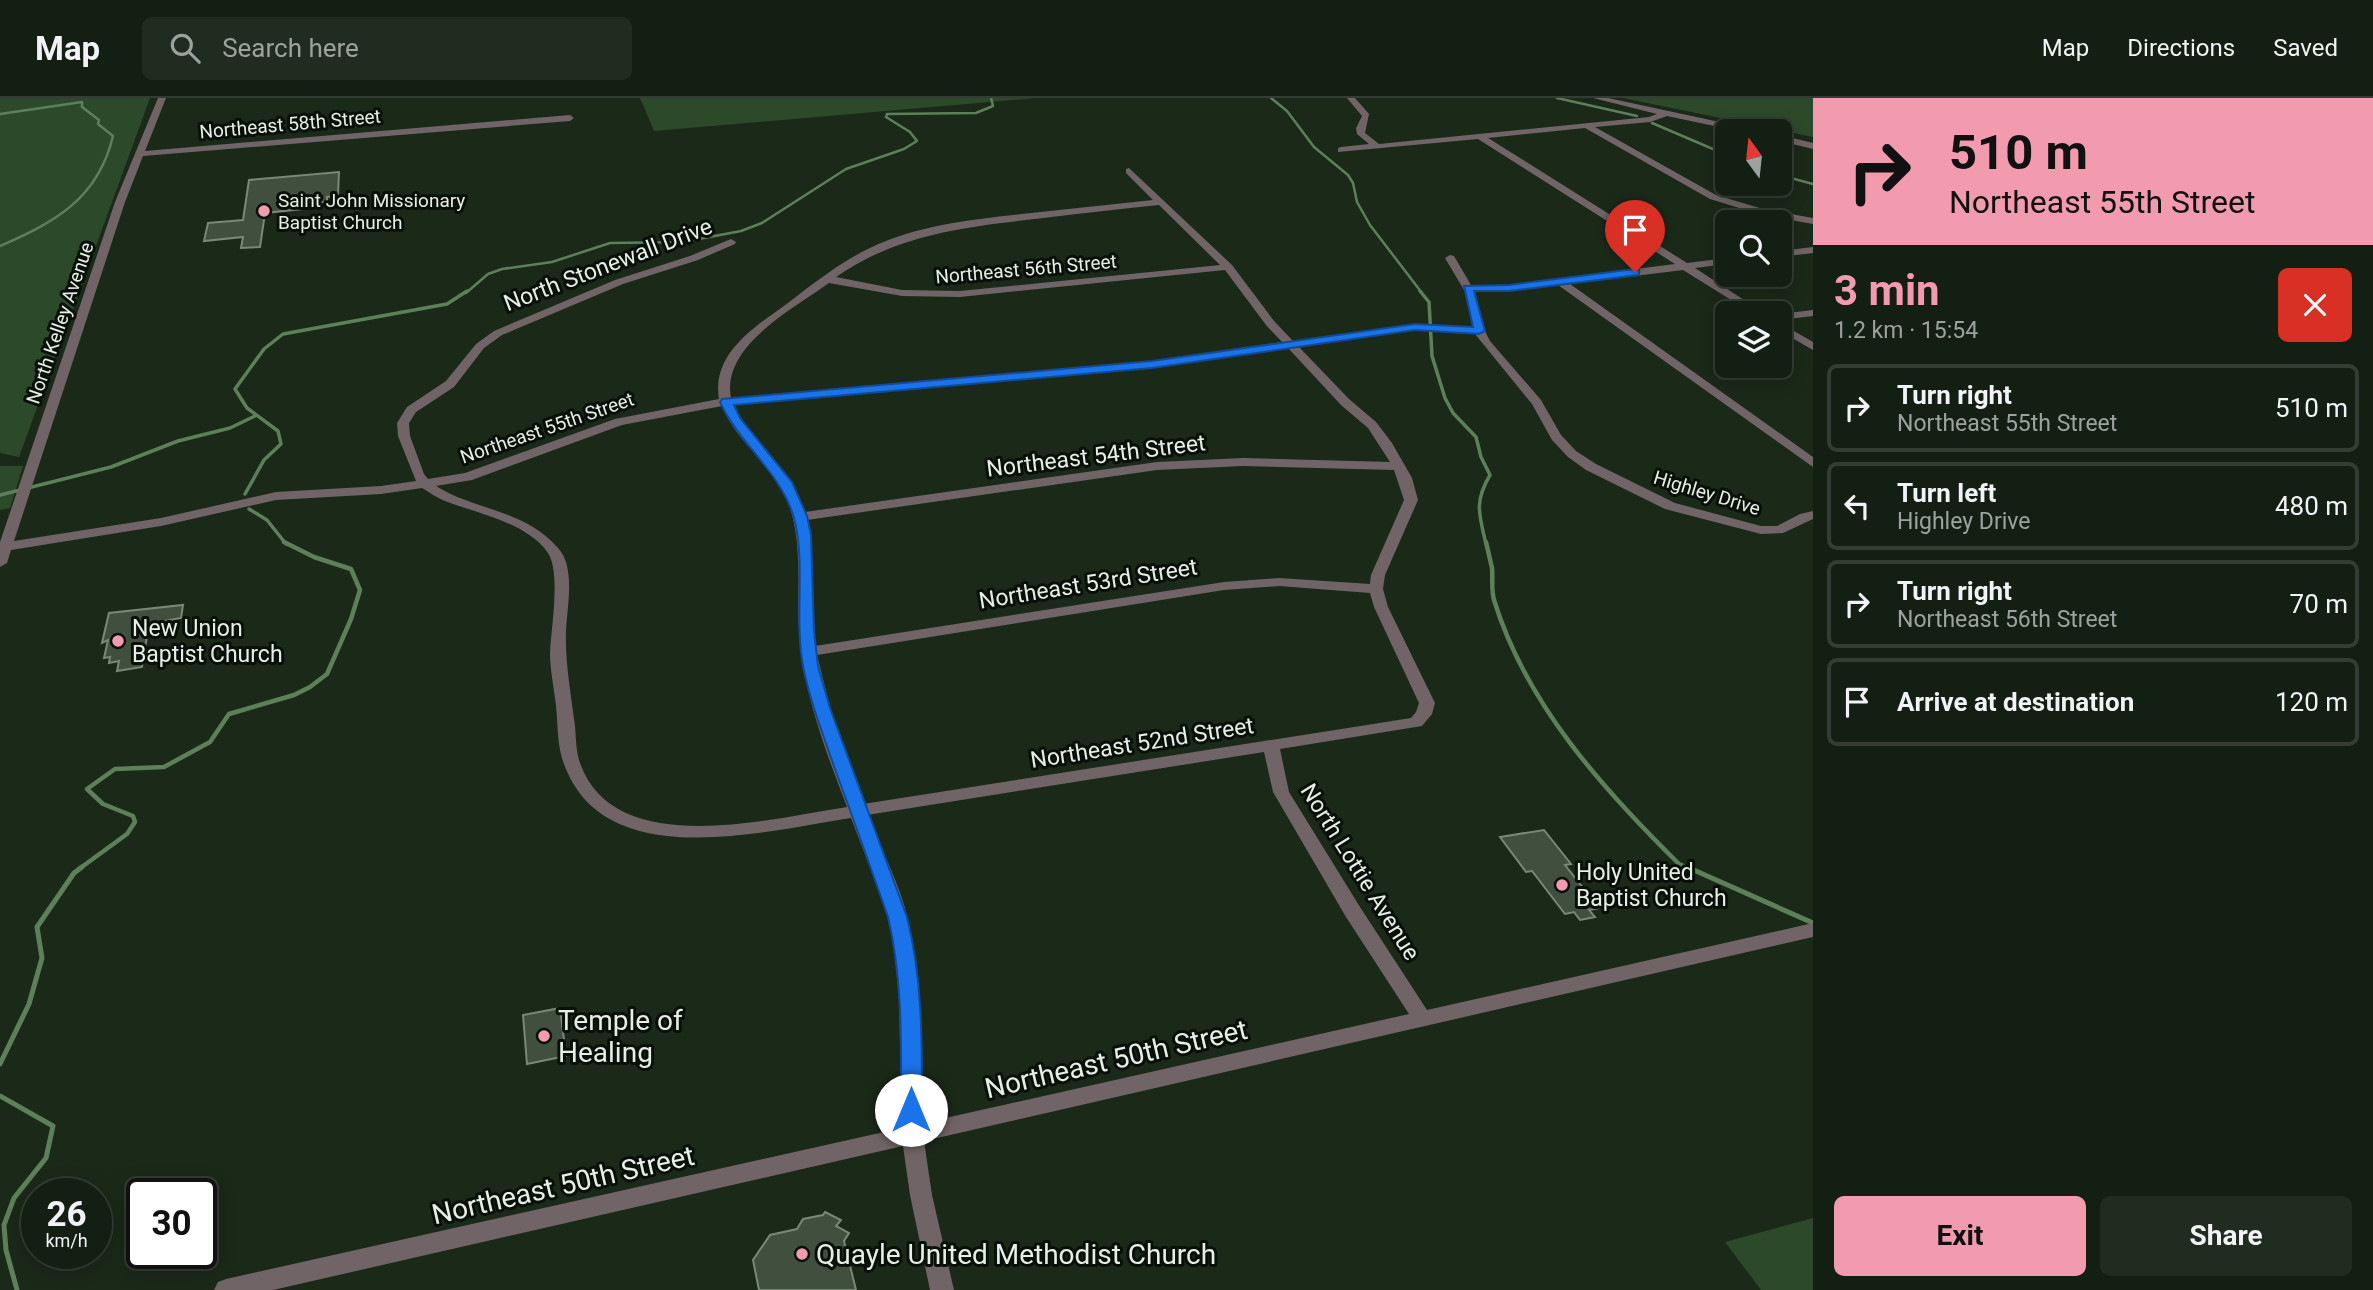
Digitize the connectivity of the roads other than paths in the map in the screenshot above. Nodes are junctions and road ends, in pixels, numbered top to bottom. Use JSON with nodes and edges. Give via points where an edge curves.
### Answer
{"nodes":[{"id":1,"x":162,"y":98,"type":"edge"},
{"id":2,"x":1351,"y":98,"type":"edge"},
{"id":3,"x":1597,"y":98,"type":"edge"},
{"id":4,"x":1667,"y":113,"type":"junction"},
{"id":5,"x":570,"y":118,"type":"dead end"},
{"id":6,"x":1715,"y":124,"type":"edge"},
{"id":7,"x":1587,"y":126,"type":"junction"},
{"id":8,"x":1479,"y":136,"type":"junction"},
{"id":9,"x":1792,"y":141,"type":"edge"},
{"id":10,"x":1377,"y":146,"type":"junction"},
{"id":11,"x":1813,"y":146,"type":"edge"},
{"id":12,"x":1341,"y":150,"type":"dead end"},
{"id":13,"x":138,"y":154,"type":"junction"},
{"id":14,"x":1129,"y":171,"type":"dead end"},
{"id":15,"x":1161,"y":202,"type":"junction"},
{"id":16,"x":1813,"y":221,"type":"edge"},
{"id":17,"x":732,"y":242,"type":"dead end"},
{"id":18,"x":1813,"y":250,"type":"edge"},
{"id":19,"x":1792,"y":253,"type":"edge"},
{"id":20,"x":1450,"y":258,"type":"dead end"},
{"id":21,"x":1715,"y":262,"type":"edge"},
{"id":22,"x":1685,"y":266,"type":"junction"},
{"id":23,"x":1228,"y":267,"type":"junction"},
{"id":24,"x":827,"y":279,"type":"junction"},
{"id":25,"x":1561,"y":282,"type":"junction"},
{"id":26,"x":1468,"y":288,"type":"junction"},
{"id":27,"x":1740,"y":301,"type":"edge"},
{"id":28,"x":1813,"y":313,"type":"edge"},
{"id":29,"x":1792,"y":316,"type":"edge"},
{"id":30,"x":1479,"y":331,"type":"junction"},
{"id":31,"x":1792,"y":334,"type":"edge"},
{"id":32,"x":1291,"y":345,"type":"junction"},
{"id":33,"x":1813,"y":347,"type":"edge"},
{"id":34,"x":727,"y":402,"type":"junction"},
{"id":35,"x":1813,"y":463,"type":"edge"},
{"id":36,"x":1398,"y":467,"type":"junction"},
{"id":37,"x":425,"y":484,"type":"junction"},
{"id":38,"x":1813,"y":515,"type":"edge"},
{"id":39,"x":800,"y":516,"type":"junction"},
{"id":40,"x":5,"y":547,"type":"junction"},
{"id":41,"x":0,"y":563,"type":"edge"},
{"id":42,"x":1376,"y":589,"type":"junction"},
{"id":43,"x":808,"y":652,"type":"junction"},
{"id":44,"x":1271,"y":746,"type":"junction"},
{"id":45,"x":858,"y":810,"type":"junction"},
{"id":46,"x":1813,"y":930,"type":"edge"},
{"id":47,"x":1422,"y":1018,"type":"junction"},
{"id":48,"x":913,"y":1134,"type":"junction"},
{"id":49,"x":226,"y":1290,"type":"edge"},
{"id":50,"x":942,"y":1290,"type":"edge"}],
"edges":[{"from":1,"to":13,"type":"street","name":"North Kelley Avenue"},
{"from":2,"to":10,"type":"street","via":[[1366,116],[1362,134]]},
{"from":3,"to":4,"type":"street"},
{"from":4,"to":6,"type":"street"},
{"from":4,"to":7,"type":"street"},
{"from":5,"to":13,"type":"street","name":"Northeast 58th Street"},
{"from":7,"to":8,"type":"street"},
{"from":7,"to":16,"type":"street","via":[[1713,197]]},
{"from":8,"to":10,"type":"street"},
{"from":8,"to":22,"type":"street"},
{"from":9,"to":11,"type":"street"},
{"from":10,"to":12,"type":"street"},
{"from":13,"to":40,"type":"street","name":"North Kelley Avenue"},
{"from":14,"to":15,"type":"street"},
{"from":15,"to":23,"type":"street"},
{"from":15,"to":24,"type":"street","via":[[936,229],[875,250]]},
{"from":17,"to":37,"type":"street","name":"North Stonewall Drive","via":[[523,321],[480,346],[450,384],[405,417],[404,436]]},
{"from":18,"to":19,"type":"street"},
{"from":20,"to":26,"type":"street","name":"Highley Drive"},
{"from":21,"to":22,"type":"street"},
{"from":22,"to":25,"type":"street"},
{"from":22,"to":27,"type":"street"},
{"from":23,"to":24,"type":"street","name":"Northeast 56th Street","via":[[960,295],[902,293]]},
{"from":23,"to":32,"type":"street"},
{"from":24,"to":34,"type":"street","via":[[740,346],[728,366]]},
{"from":25,"to":26,"type":"street"},
{"from":25,"to":35,"type":"street"},
{"from":26,"to":30,"type":"street","name":"Highley Drive"},
{"from":28,"to":29,"type":"street"},
{"from":30,"to":32,"type":"street","name":"Northeast 55th Street","via":[[1426,326]]},
{"from":30,"to":38,"type":"street","name":"Highley Drive","via":[[1537,403],[1556,437],[1580,460],[1670,506],[1761,530],[1783,531],[1797,519]]},
{"from":31,"to":33,"type":"street"},
{"from":32,"to":34,"type":"street","name":"Northeast 55th Street","via":[[1120,368]]},
{"from":32,"to":36,"type":"street","via":[[1379,432]]},
{"from":34,"to":37,"type":"street","name":"Northeast 55th Street","via":[[637,417],[491,471]]},
{"from":34,"to":39,"type":"street","via":[[734,419],[785,482]]},
{"from":36,"to":39,"type":"street","name":"Northeast 54th Street","via":[[1243,462],[1170,465]]},
{"from":36,"to":42,"type":"street","via":[[1411,500]]},
{"from":37,"to":40,"type":"street","name":"Northeast 55th Street","via":[[276,496],[160,522]]},
{"from":37,"to":45,"type":"street","via":[[447,498],[526,527],[554,551],[561,570],[558,656],[571,762],[587,792],[602,805],[643,826],[694,834]]},
{"from":39,"to":43,"type":"street"},
{"from":40,"to":41,"type":"street","name":"North Kelley Avenue"},
{"from":42,"to":43,"type":"street","name":"Northeast 53rd Street","via":[[1301,583],[1235,585]]},
{"from":42,"to":44,"type":"street","name":"Northeast 52nd Street","via":[[1426,710],[1407,725]]},
{"from":43,"to":45,"type":"street","via":[[822,708]]},
{"from":44,"to":45,"type":"street","name":"Northeast 52nd Street"},
{"from":44,"to":47,"type":"street","name":"North Lottie Avenue","via":[[1281,792]]},
{"from":45,"to":48,"type":"street","via":[[904,941],[911,1007]]},
{"from":46,"to":47,"type":"street","name":"Northeast 50th Street"},
{"from":47,"to":48,"type":"street","name":"Northeast 50th Street"},
{"from":48,"to":49,"type":"street","name":"Northeast 50th Street"},
{"from":48,"to":50,"type":"street","via":[[916,1171]]}]}
